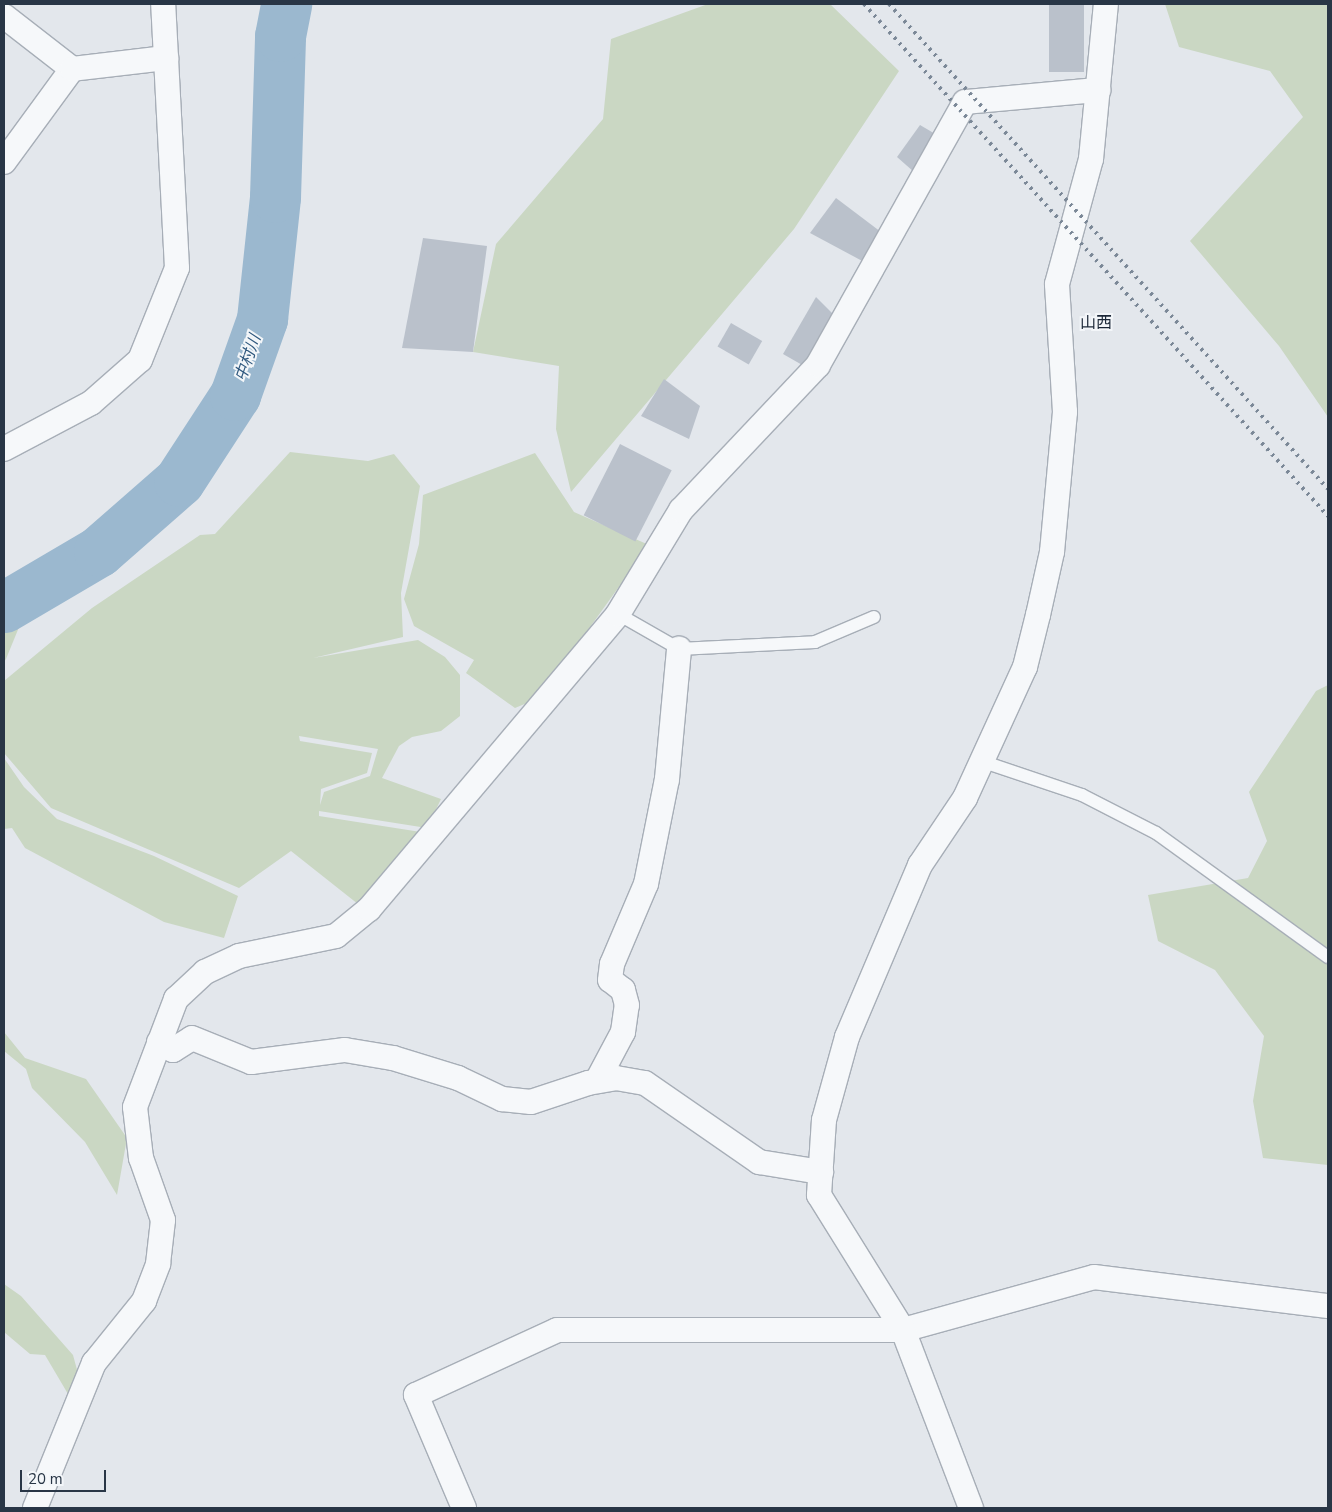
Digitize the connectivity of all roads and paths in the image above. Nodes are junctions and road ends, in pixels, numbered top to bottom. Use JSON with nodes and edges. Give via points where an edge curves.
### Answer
{"nodes":[{"id":1,"x":163,"y":4,"type":"edge"},
{"id":2,"x":1106,"y":4,"type":"edge"},
{"id":3,"x":4,"y":16,"type":"edge"},
{"id":4,"x":166,"y":58,"type":"junction"},
{"id":5,"x":72,"y":69,"type":"junction"},
{"id":6,"x":1098,"y":90,"type":"junction"},
{"id":7,"x":4,"y":162,"type":"edge"},
{"id":8,"x":4,"y":449,"type":"edge"},
{"id":9,"x":618,"y":614,"type":"junction"},
{"id":10,"x":874,"y":617,"type":"dead end"},
{"id":11,"x":678,"y":649,"type":"junction"},
{"id":12,"x":981,"y":761,"type":"junction"},
{"id":13,"x":1328,"y":957,"type":"edge"},
{"id":14,"x":159,"y":1042,"type":"junction"},
{"id":15,"x":597,"y":1081,"type":"junction"},
{"id":16,"x":821,"y":1172,"type":"junction"},
{"id":17,"x":1328,"y":1306,"type":"edge"},
{"id":18,"x":903,"y":1330,"type":"junction"},
{"id":19,"x":35,"y":1508,"type":"edge"},
{"id":20,"x":464,"y":1508,"type":"edge"},
{"id":21,"x":971,"y":1508,"type":"edge"}],
"edges":[{"from":1,"to":4,"type":"street"},
{"from":2,"to":6,"type":"street"},
{"from":3,"to":5,"type":"street"},
{"from":4,"to":5,"type":"street"},
{"from":4,"to":8,"type":"street","via":[[177,268],[140,360],[90,403]]},
{"from":5,"to":7,"type":"street"},
{"from":6,"to":9,"type":"street","via":[[965,102],[818,365],[680,510]]},
{"from":6,"to":12,"type":"street","via":[[1091,159],[1057,284],[1065,412],[1052,552],[1025,667]]},
{"from":9,"to":11,"type":"lane"},
{"from":9,"to":14,"type":"street","via":[[369,909],[336,936],[239,956],[205,972],[176,999]]},
{"from":10,"to":11,"type":"lane","via":[[815,642]]},
{"from":11,"to":15,"type":"street","via":[[667,779],[646,884],[612,964],[610,980],[624,990],[628,1006],[623,1032]]},
{"from":12,"to":13,"type":"lane","via":[[1082,795],[1156,833]]},
{"from":12,"to":16,"type":"street","via":[[965,798],[920,864],[847,1037],[824,1120]]},
{"from":14,"to":15,"type":"street","via":[[173,1050],[192,1038],[251,1062],[345,1050],[393,1058],[458,1078],[502,1099],[531,1102]]},
{"from":14,"to":19,"type":"street","via":[[135,1107],[141,1158],[163,1220],[158,1264],[144,1302],[94,1363]]},
{"from":15,"to":16,"type":"street","via":[[616,1078],[645,1083],[759,1162]]},
{"from":16,"to":18,"type":"street","via":[[819,1195]]},
{"from":17,"to":18,"type":"street","via":[[1094,1277]]},
{"from":18,"to":20,"type":"street","via":[[557,1330],[416,1395]]},
{"from":18,"to":21,"type":"street"}]}
